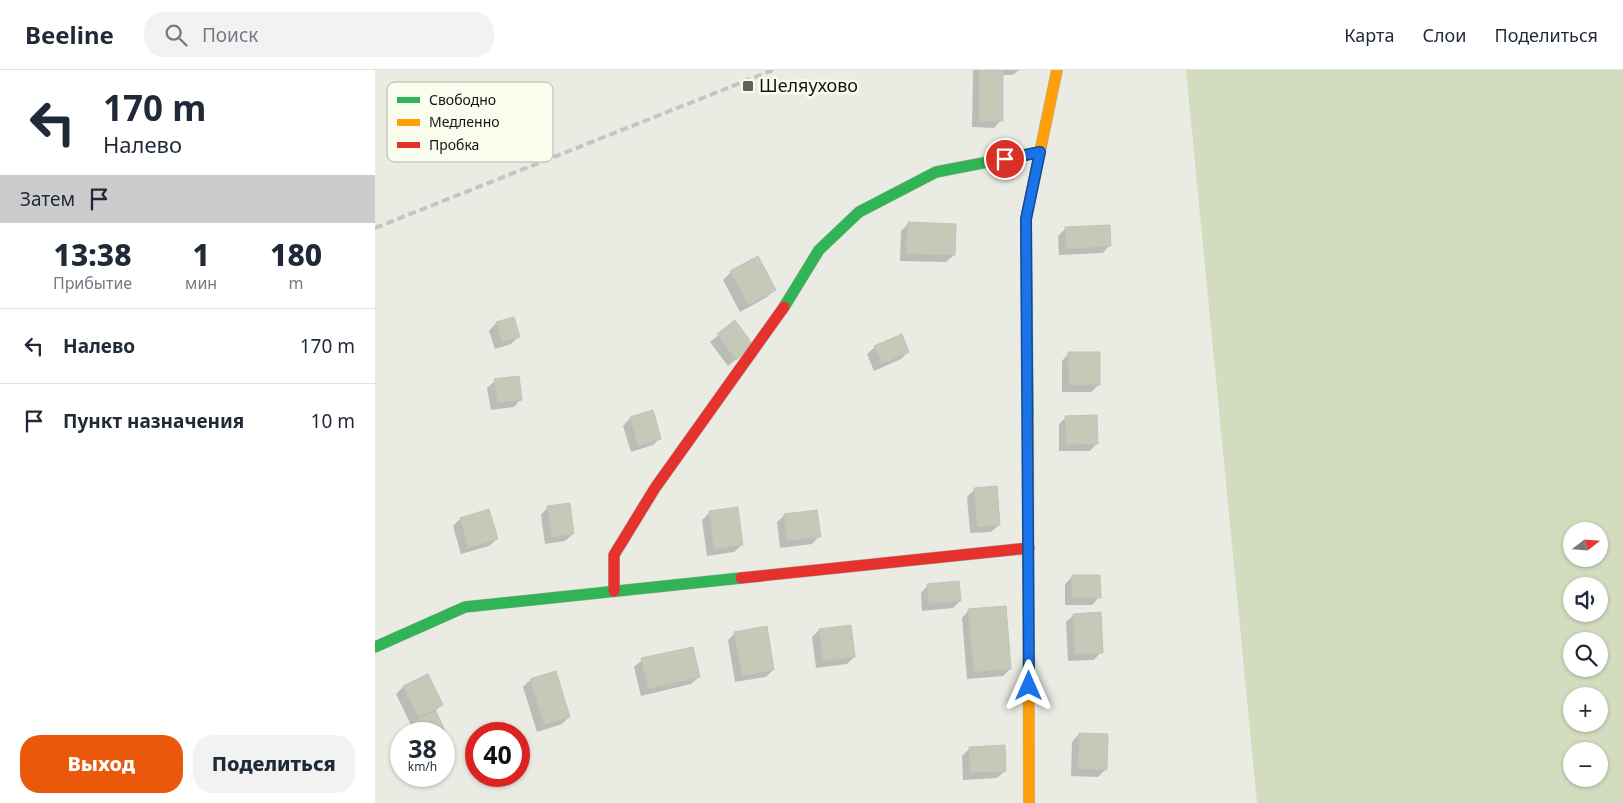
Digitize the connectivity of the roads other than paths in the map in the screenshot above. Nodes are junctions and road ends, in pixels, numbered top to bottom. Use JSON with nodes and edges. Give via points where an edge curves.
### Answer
{"nodes":[{"id":1,"x":1057,"y":70,"type":"edge"},
{"id":2,"x":1040,"y":152,"type":"junction"},
{"id":3,"x":1029,"y":548,"type":"junction"},
{"id":4,"x":614,"y":591,"type":"junction"},
{"id":5,"x":375,"y":648,"type":"edge"},
{"id":6,"x":1029,"y":803,"type":"edge"}],
"edges":[{"from":1,"to":2,"type":"street"},
{"from":2,"to":3,"type":"street","via":[[1026,219]]},
{"from":2,"to":4,"type":"street","via":[[936,172],[859,212],[819,250],[789,301],[655,488],[619,547],[614,556]]},
{"from":3,"to":4,"type":"street"},
{"from":3,"to":6,"type":"street"},
{"from":4,"to":5,"type":"street","via":[[465,607]]}]}
